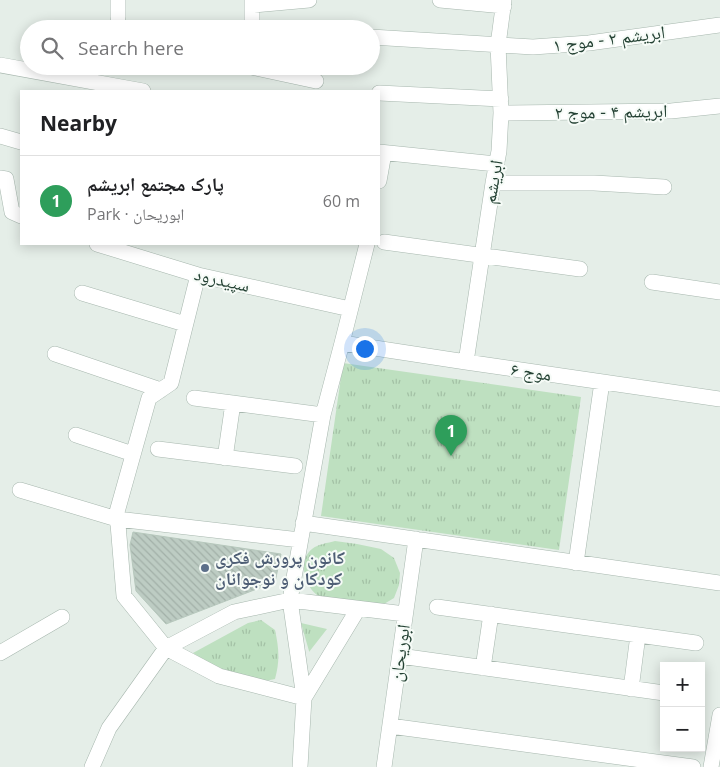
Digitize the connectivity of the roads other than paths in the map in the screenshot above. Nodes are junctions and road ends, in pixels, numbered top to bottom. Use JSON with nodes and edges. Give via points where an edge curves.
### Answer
{"nodes":[{"id":1,"x":118,"y":0,"type":"edge"},
{"id":2,"x":309,"y":0,"type":"edge"},
{"id":3,"x":440,"y":0,"type":"edge"},
{"id":4,"x":252,"y":3,"type":"edge"},
{"id":5,"x":504,"y":3,"type":"edge"},
{"id":6,"x":118,"y":17,"type":"dead end"},
{"id":7,"x":252,"y":20,"type":"edge"},
{"id":8,"x":720,"y":25,"type":"edge"},
{"id":9,"x":380,"y":38,"type":"edge"},
{"id":10,"x":498,"y":45,"type":"junction"},
{"id":11,"x":0,"y":65,"type":"edge"},
{"id":12,"x":20,"y":69,"type":"edge"},
{"id":13,"x":55,"y":75,"type":"edge"},
{"id":14,"x":288,"y":75,"type":"edge"},
{"id":15,"x":316,"y":81,"type":"dead end"},
{"id":16,"x":138,"y":90,"type":"edge"},
{"id":17,"x":380,"y":93,"type":"edge"},
{"id":18,"x":501,"y":106,"type":"junction"},
{"id":19,"x":720,"y":106,"type":"edge"},
{"id":20,"x":0,"y":136,"type":"edge"},
{"id":21,"x":20,"y":142,"type":"edge"},
{"id":22,"x":381,"y":152,"type":"edge"},
{"id":23,"x":496,"y":164,"type":"junction"},
{"id":24,"x":380,"y":166,"type":"edge"},
{"id":25,"x":0,"y":178,"type":"edge"},
{"id":26,"x":492,"y":183,"type":"junction"},
{"id":27,"x":664,"y":187,"type":"dead end"},
{"id":28,"x":20,"y":216,"type":"edge"},
{"id":29,"x":384,"y":242,"type":"dead end"},
{"id":30,"x":100,"y":245,"type":"edge"},
{"id":31,"x":367,"y":245,"type":"edge"},
{"id":32,"x":482,"y":256,"type":"junction"},
{"id":33,"x":580,"y":269,"type":"dead end"},
{"id":34,"x":198,"y":275,"type":"junction"},
{"id":35,"x":652,"y":282,"type":"dead end"},
{"id":36,"x":720,"y":292,"type":"edge"},
{"id":37,"x":82,"y":293,"type":"dead end"},
{"id":38,"x":350,"y":309,"type":"junction"},
{"id":39,"x":185,"y":324,"type":"junction"},
{"id":40,"x":342,"y":343,"type":"junction"},
{"id":41,"x":55,"y":354,"type":"dead end"},
{"id":42,"x":466,"y":362,"type":"junction"},
{"id":43,"x":602,"y":382,"type":"junction"},
{"id":44,"x":161,"y":390,"type":"junction"},
{"id":45,"x":194,"y":398,"type":"dead end"},
{"id":46,"x":720,"y":399,"type":"edge"},
{"id":47,"x":232,"y":403,"type":"junction"},
{"id":48,"x":323,"y":415,"type":"junction"},
{"id":49,"x":76,"y":435,"type":"dead end"},
{"id":50,"x":158,"y":449,"type":"dead end"},
{"id":51,"x":133,"y":454,"type":"junction"},
{"id":52,"x":225,"y":458,"type":"junction"},
{"id":53,"x":295,"y":466,"type":"dead end"},
{"id":54,"x":20,"y":490,"type":"dead end"},
{"id":55,"x":117,"y":519,"type":"junction"},
{"id":56,"x":303,"y":523,"type":"junction"},
{"id":57,"x":300,"y":540,"type":"junction"},
{"id":58,"x":416,"y":540,"type":"junction"},
{"id":59,"x":576,"y":563,"type":"junction"},
{"id":60,"x":720,"y":583,"type":"edge"},
{"id":61,"x":290,"y":600,"type":"junction"},
{"id":62,"x":436,"y":606,"type":"dead end"},
{"id":63,"x":358,"y":608,"type":"junction"},
{"id":64,"x":405,"y":614,"type":"junction"},
{"id":65,"x":490,"y":614,"type":"junction"},
{"id":66,"x":62,"y":617,"type":"dead end"},
{"id":67,"x":638,"y":635,"type":"junction"},
{"id":68,"x":696,"y":643,"type":"dead end"},
{"id":69,"x":166,"y":648,"type":"junction"},
{"id":70,"x":0,"y":653,"type":"edge"},
{"id":71,"x":400,"y":656,"type":"junction"},
{"id":72,"x":483,"y":668,"type":"junction"},
{"id":73,"x":631,"y":688,"type":"junction"},
{"id":74,"x":660,"y":692,"type":"edge"},
{"id":75,"x":304,"y":698,"type":"junction"},
{"id":76,"x":720,"y":715,"type":"edge"},
{"id":77,"x":390,"y":726,"type":"junction"},
{"id":78,"x":92,"y":767,"type":"edge"},
{"id":79,"x":300,"y":767,"type":"edge"},
{"id":80,"x":384,"y":767,"type":"edge"},
{"id":81,"x":693,"y":767,"type":"edge"},
{"id":82,"x":711,"y":767,"type":"edge"}],
"edges":[{"from":1,"to":6,"type":"street"},
{"from":2,"to":4,"type":"street"},
{"from":3,"to":5,"type":"street"},
{"from":4,"to":7,"type":"street"},
{"from":5,"to":10,"type":"street","name":"ابریشم"},
{"from":8,"to":10,"type":"street","name":"ابریشم ۲ - موج ۱","via":[[589,43],[533,47]]},
{"from":9,"to":10,"type":"street","name":"ابریشم ۲ - موج ۱"},
{"from":10,"to":18,"type":"street","name":"ابریشم"},
{"from":11,"to":12,"type":"street"},
{"from":13,"to":16,"type":"street"},
{"from":14,"to":15,"type":"street"},
{"from":17,"to":18,"type":"street","name":"ابریشم ۴ - موج ۲"},
{"from":18,"to":19,"type":"street","name":"ابریشم ۴ - موج ۲","via":[[671,111]]},
{"from":18,"to":23,"type":"street","name":"ابریشم"},
{"from":20,"to":21,"type":"street"},
{"from":22,"to":23,"type":"street"},
{"from":22,"to":24,"type":"street"},
{"from":23,"to":26,"type":"street","name":"ابریشم"},
{"from":25,"to":28,"type":"street","via":[[6,179],[12,212]]},
{"from":26,"to":27,"type":"street"},
{"from":26,"to":32,"type":"street","name":"ابریشم"},
{"from":29,"to":32,"type":"street"},
{"from":30,"to":34,"type":"street","name":"سپیدرود"},
{"from":31,"to":38,"type":"street"},
{"from":32,"to":33,"type":"street"},
{"from":32,"to":42,"type":"street","name":"ابریشم"},
{"from":34,"to":38,"type":"street","name":"سپیدرود"},
{"from":34,"to":39,"type":"street"},
{"from":35,"to":36,"type":"street"},
{"from":37,"to":39,"type":"street"},
{"from":38,"to":40,"type":"street"},
{"from":39,"to":44,"type":"street","via":[[171,383]]},
{"from":40,"to":42,"type":"street","name":"موج ۶"},
{"from":40,"to":48,"type":"street"},
{"from":41,"to":44,"type":"street"},
{"from":42,"to":43,"type":"street","name":"موج ۶"},
{"from":43,"to":46,"type":"street","name":"موج ۶"},
{"from":43,"to":59,"type":"street"},
{"from":44,"to":51,"type":"street","via":[[149,398]]},
{"from":45,"to":47,"type":"street"},
{"from":47,"to":48,"type":"street"},
{"from":47,"to":52,"type":"street"},
{"from":48,"to":56,"type":"street"},
{"from":49,"to":51,"type":"street"},
{"from":50,"to":52,"type":"street"},
{"from":51,"to":55,"type":"street","via":[[116,512]]},
{"from":52,"to":53,"type":"street"},
{"from":54,"to":55,"type":"street"},
{"from":55,"to":57,"type":"street"},
{"from":55,"to":69,"type":"street","via":[[124,596]]},
{"from":56,"to":57,"type":"street"},
{"from":56,"to":58,"type":"street"},
{"from":57,"to":61,"type":"street"},
{"from":58,"to":59,"type":"street"},
{"from":58,"to":64,"type":"street","name":"ابوریحان"},
{"from":59,"to":60,"type":"street"},
{"from":61,"to":63,"type":"street"},
{"from":61,"to":69,"type":"street","via":[[234,612]]},
{"from":61,"to":75,"type":"street"},
{"from":62,"to":65,"type":"street"},
{"from":63,"to":64,"type":"street"},
{"from":63,"to":75,"type":"street"},
{"from":64,"to":71,"type":"street","name":"ابوریحان"},
{"from":65,"to":67,"type":"street"},
{"from":65,"to":72,"type":"street"},
{"from":66,"to":70,"type":"street"},
{"from":67,"to":68,"type":"street"},
{"from":67,"to":73,"type":"street"},
{"from":69,"to":75,"type":"street","via":[[219,676]]},
{"from":69,"to":78,"type":"street","via":[[109,728]]},
{"from":71,"to":72,"type":"street"},
{"from":71,"to":77,"type":"street","name":"ابوریحان"},
{"from":72,"to":73,"type":"street"},
{"from":73,"to":74,"type":"street"},
{"from":75,"to":79,"type":"street"},
{"from":76,"to":82,"type":"street"},
{"from":77,"to":80,"type":"street","name":"ابوریحان"},
{"from":77,"to":81,"type":"street"}]}
